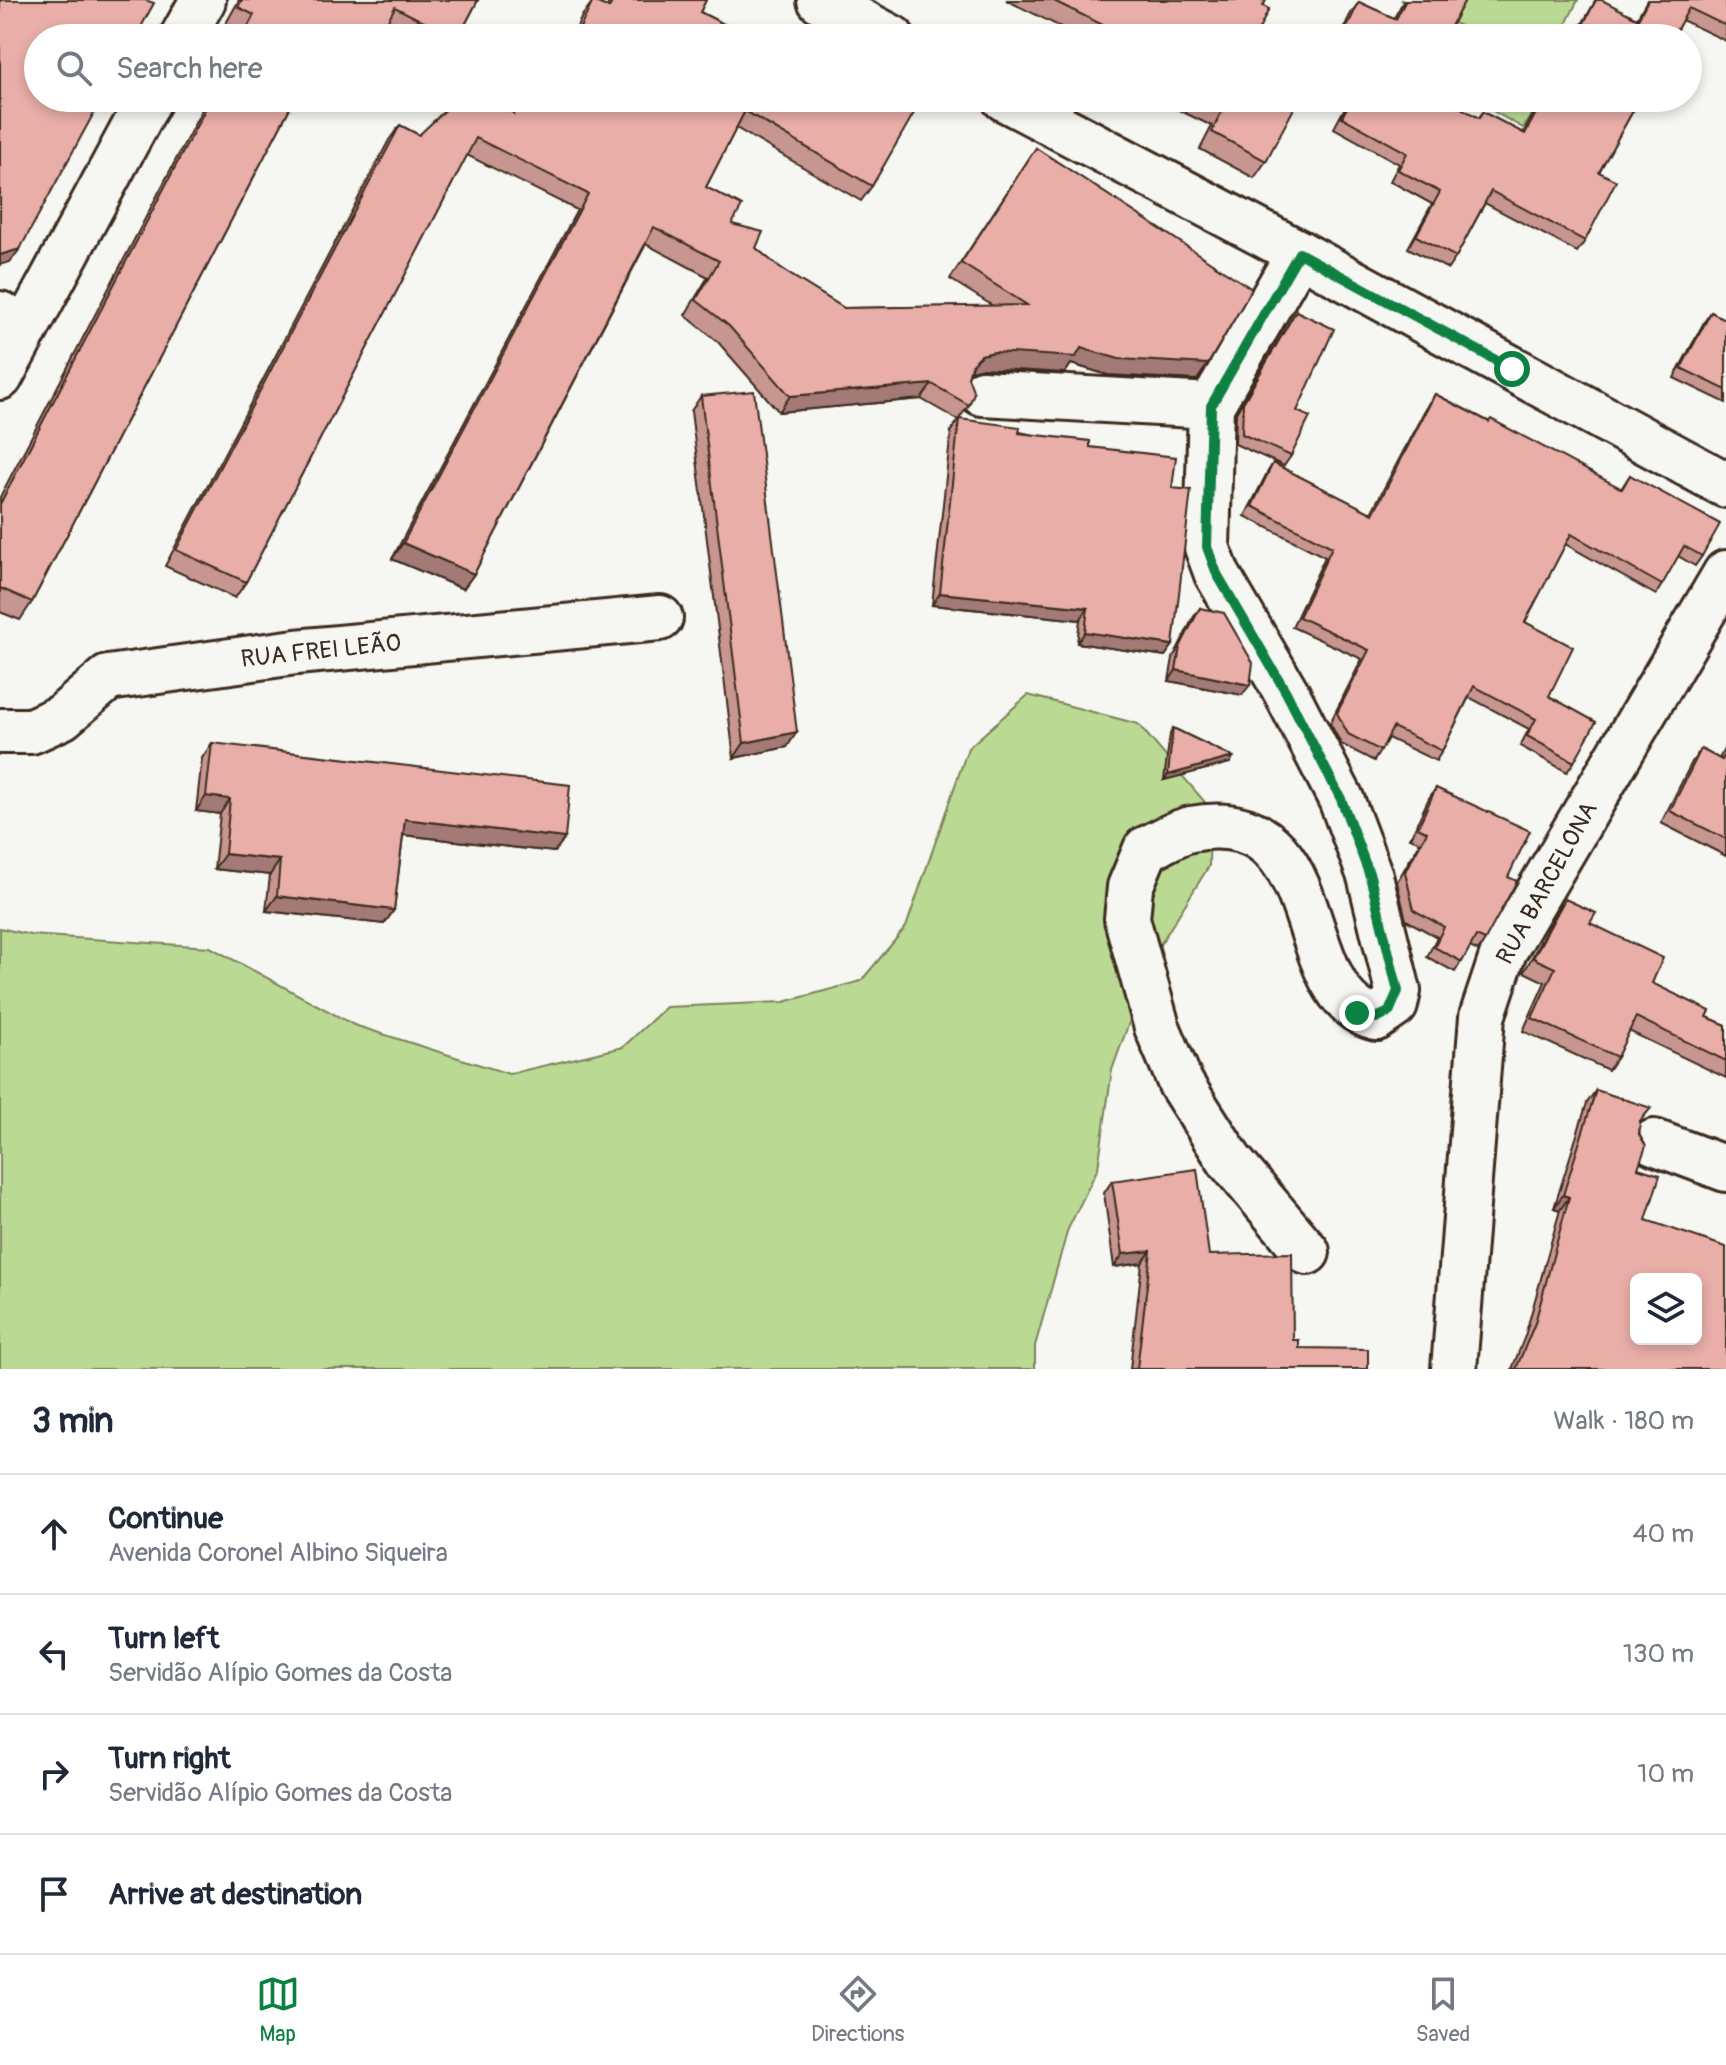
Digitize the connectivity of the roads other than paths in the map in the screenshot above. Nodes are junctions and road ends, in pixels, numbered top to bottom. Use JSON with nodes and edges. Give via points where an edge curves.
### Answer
{"nodes":[{"id":1,"x":203,"y":0,"type":"edge"},
{"id":2,"x":820,"y":0,"type":"edge"},
{"id":3,"x":190,"y":24,"type":"edge"},
{"id":4,"x":865,"y":24,"type":"edge"},
{"id":5,"x":141,"y":112,"type":"edge"},
{"id":6,"x":1031,"y":112,"type":"edge"},
{"id":7,"x":1299,"y":253,"type":"junction"},
{"id":8,"x":13,"y":321,"type":"edge"},
{"id":9,"x":0,"y":377,"type":"edge"},
{"id":10,"x":982,"y":393,"type":"dead end"},
{"id":11,"x":1211,"y":406,"type":"junction"},
{"id":12,"x":1726,"y":485,"type":"edge"},
{"id":13,"x":1726,"y":573,"type":"edge"},
{"id":14,"x":660,"y":618,"type":"dead end"},
{"id":15,"x":0,"y":731,"type":"edge"},
{"id":16,"x":1654,"y":1142,"type":"dead end"},
{"id":17,"x":1726,"y":1169,"type":"edge"},
{"id":18,"x":1307,"y":1252,"type":"dead end"},
{"id":19,"x":1454,"y":1369,"type":"edge"}],
"edges":[{"from":1,"to":3,"type":"street"},
{"from":2,"to":4,"type":"street"},
{"from":5,"to":8,"type":"street"},
{"from":6,"to":7,"type":"street"},
{"from":7,"to":11,"type":"street"},
{"from":7,"to":12,"type":"street"},
{"from":8,"to":9,"type":"street"},
{"from":10,"to":11,"type":"street"},
{"from":11,"to":18,"type":"street","via":[[1207,547],[1341,799],[1370,876],[1398,991],[1395,1005],[1376,1018],[1357,1013],[1322,955],[1295,880],[1275,849],[1255,834],[1232,827],[1189,830],[1146,849],[1130,887],[1127,919],[1157,1027],[1181,1084],[1230,1161]]},
{"from":13,"to":19,"type":"street","name":"RUA BARCELONA","via":[[1504,951],[1482,1017]]},
{"from":14,"to":15,"type":"street","name":"RUA FREI LEÃO","via":[[296,652],[108,678],[62,717],[31,731]]},
{"from":16,"to":17,"type":"street"}]}
